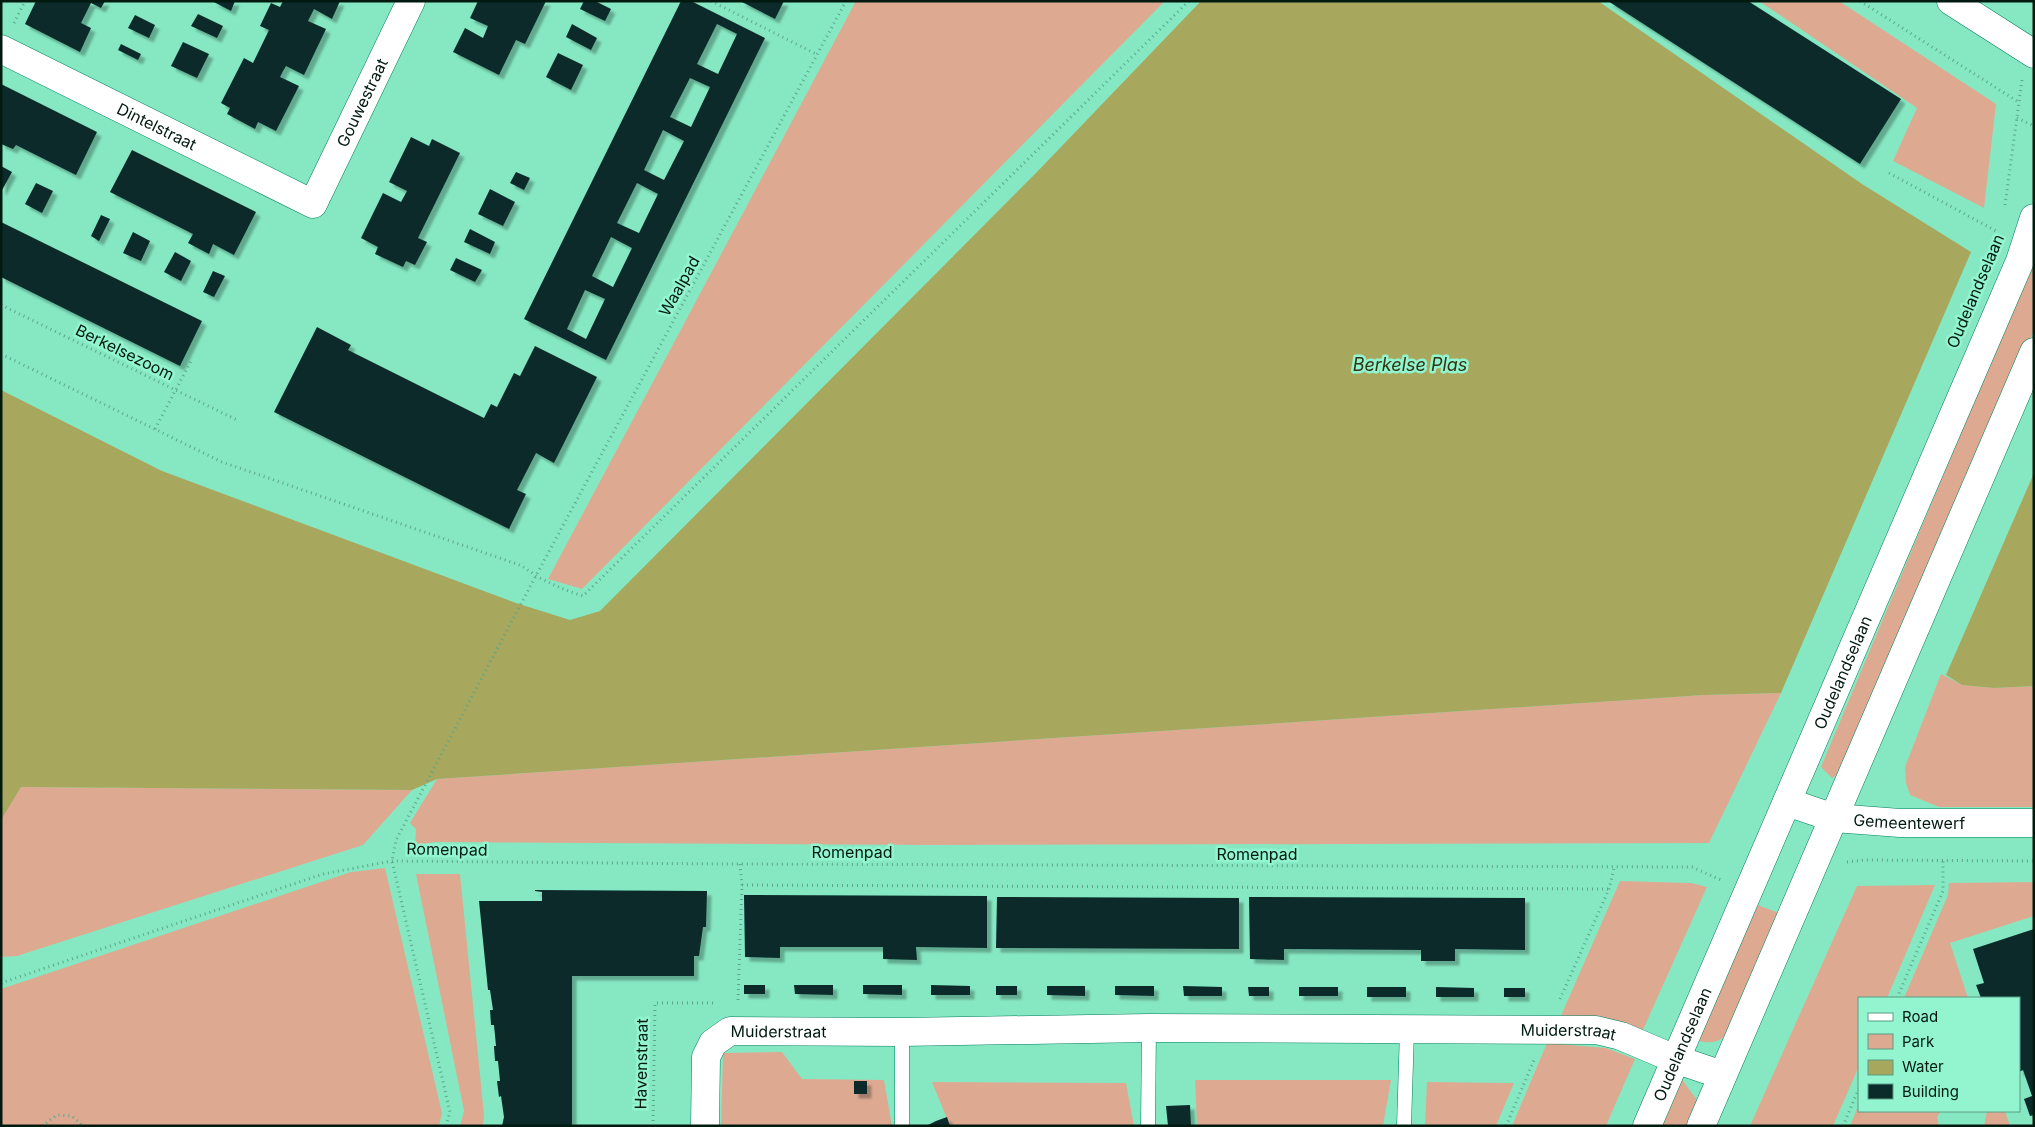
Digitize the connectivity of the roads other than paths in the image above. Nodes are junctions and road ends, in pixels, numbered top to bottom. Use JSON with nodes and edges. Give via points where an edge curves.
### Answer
{"nodes":[{"id":1,"x":411,"y":1,"type":"edge"},
{"id":2,"x":1951,"y":1,"type":"edge"},
{"id":3,"x":1,"y":49,"type":"edge"},
{"id":4,"x":2033,"y":53,"type":"edge"},
{"id":5,"x":313,"y":204,"type":"joint"},
{"id":6,"x":2034,"y":218,"type":"edge"},
{"id":7,"x":2034,"y":352,"type":"edge"},
{"id":8,"x":1787,"y":802,"type":"junction"},
{"id":9,"x":1834,"y":818,"type":"junction"},
{"id":10,"x":2034,"y":823,"type":"edge"},
{"id":11,"x":1149,"y":1028,"type":"junction"},
{"id":12,"x":1407,"y":1030,"type":"junction"},
{"id":13,"x":902,"y":1032,"type":"junction"},
{"id":14,"x":1675,"y":1059,"type":"junction"},
{"id":15,"x":1722,"y":1076,"type":"junction"},
{"id":16,"x":705,"y":1126,"type":"edge"},
{"id":17,"x":902,"y":1126,"type":"edge"},
{"id":18,"x":1148,"y":1126,"type":"edge"},
{"id":19,"x":1404,"y":1126,"type":"edge"},
{"id":20,"x":1646,"y":1126,"type":"edge"},
{"id":21,"x":1701,"y":1126,"type":"edge"}],
"edges":[{"from":1,"to":5,"type":"street","name":"Gouwestraat"},
{"from":2,"to":4,"type":"street"},
{"from":3,"to":5,"type":"street","name":"Dintelstraat"},
{"from":6,"to":8,"type":"street","name":"Oudelandselaan","via":[[2020,261]]},
{"from":7,"to":9,"type":"street"},
{"from":8,"to":9,"type":"street","name":"Gemeentewerf"},
{"from":8,"to":14,"type":"street","name":"Oudelandselaan"},
{"from":9,"to":10,"type":"street","name":"Gemeentewerf","via":[[1900,823]]},
{"from":9,"to":15,"type":"street"},
{"from":11,"to":12,"type":"street","name":"Muiderstraat"},
{"from":11,"to":13,"type":"street","name":"Muiderstraat"},
{"from":11,"to":18,"type":"lane"},
{"from":12,"to":14,"type":"street","name":"Muiderstraat","via":[[1596,1030],[1621,1036]]},
{"from":12,"to":19,"type":"lane"},
{"from":13,"to":16,"type":"street","name":"Muiderstraat","via":[[730,1031],[713,1043],[706,1057]]},
{"from":13,"to":17,"type":"lane"},
{"from":14,"to":15,"type":"street","name":"Muiderstraat"},
{"from":14,"to":20,"type":"street","name":"Oudelandselaan"},
{"from":15,"to":21,"type":"street"}]}
